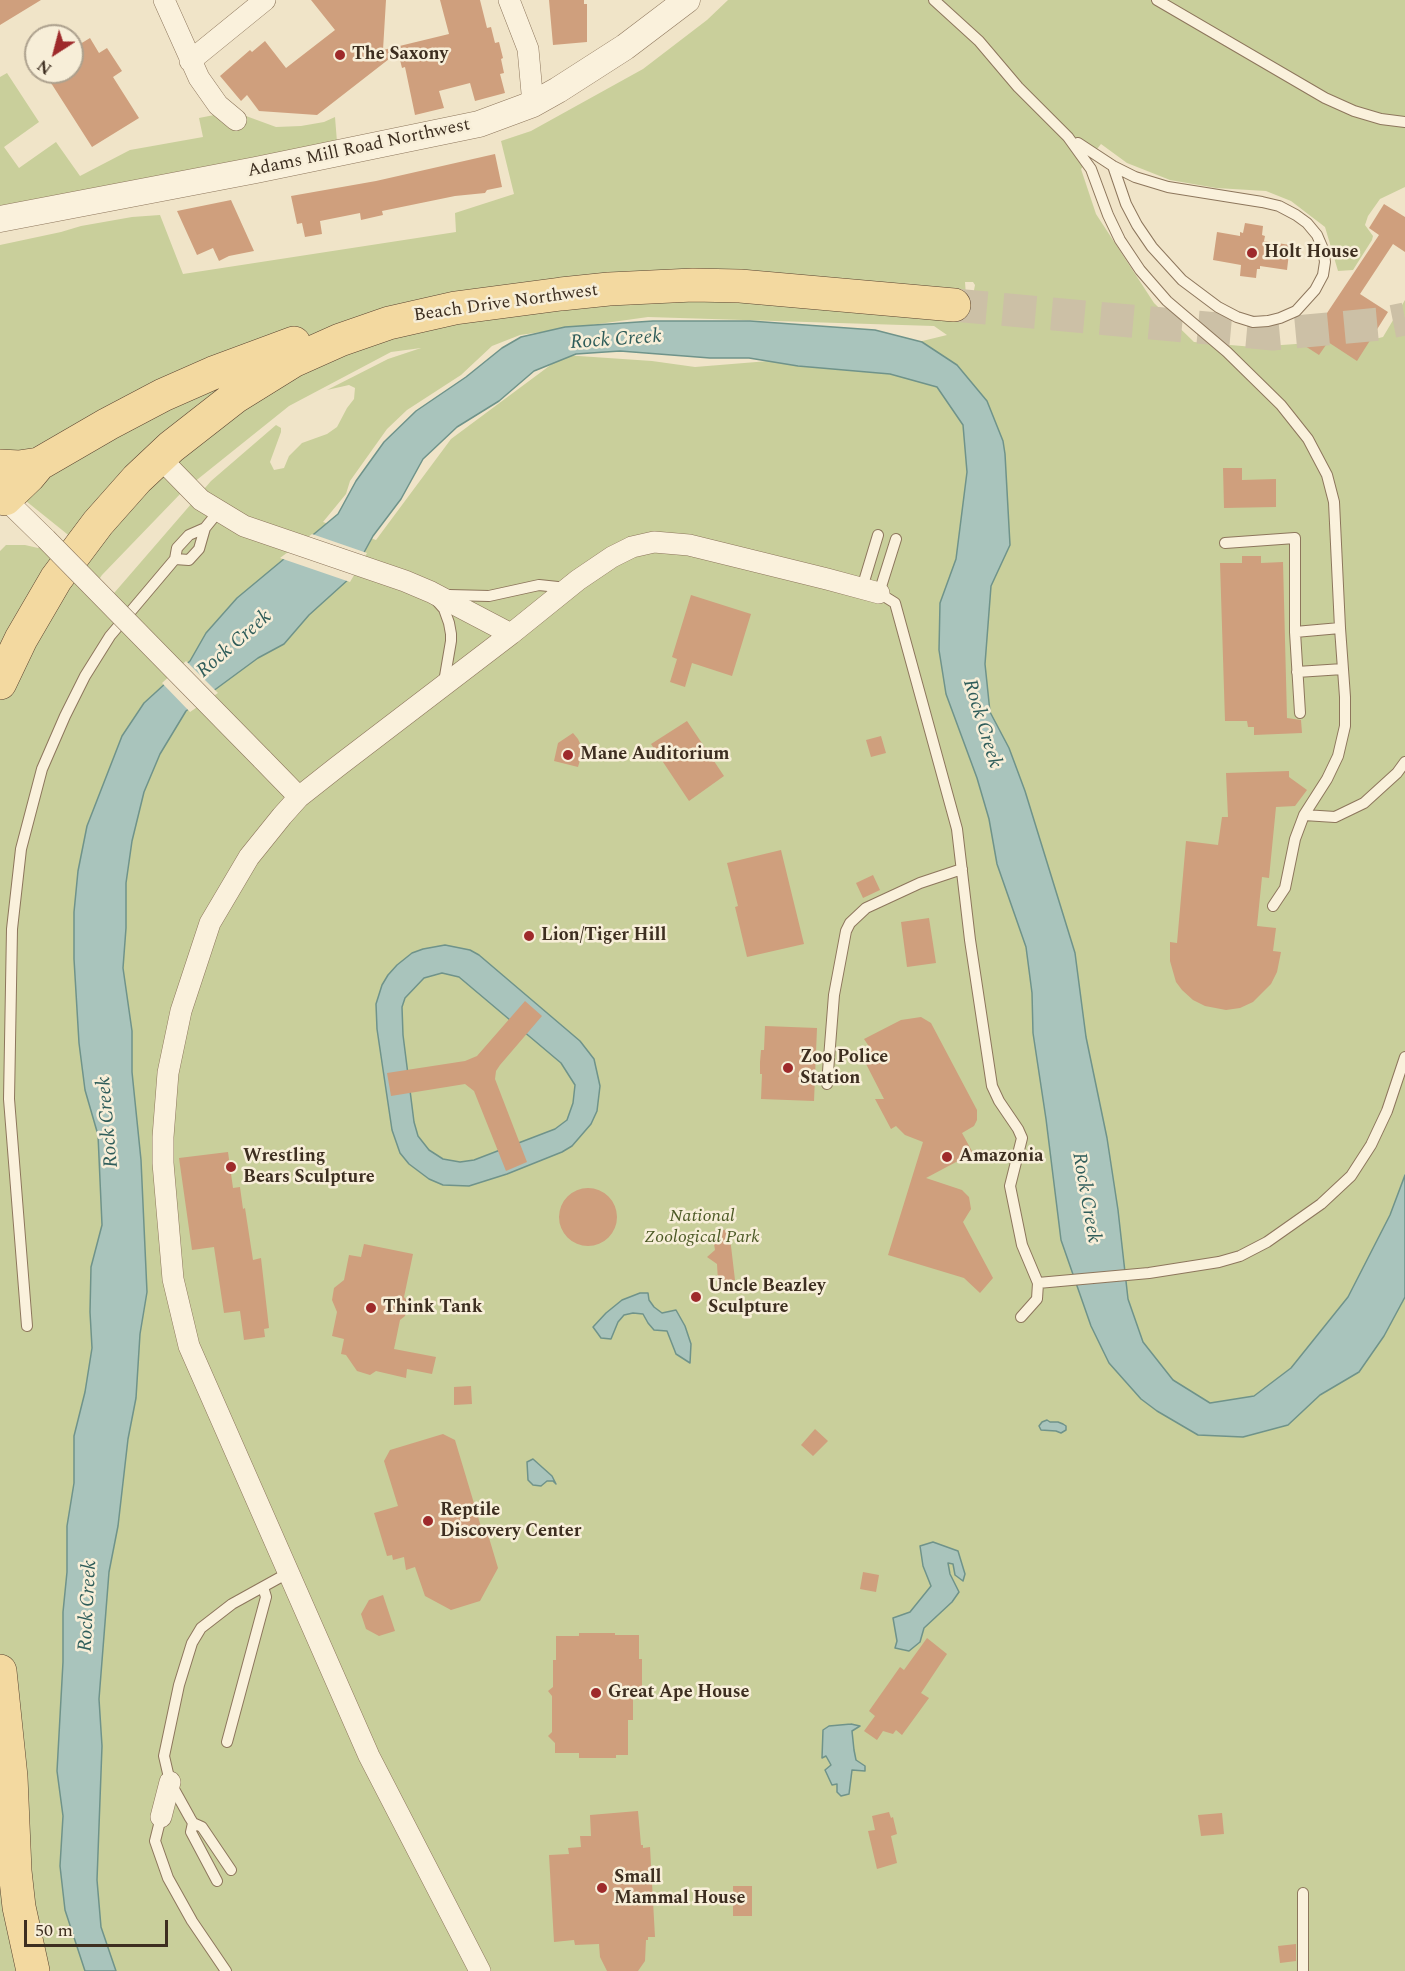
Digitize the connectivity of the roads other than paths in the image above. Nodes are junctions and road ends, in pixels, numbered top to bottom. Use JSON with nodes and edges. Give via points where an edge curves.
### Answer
{"nodes":[{"id":1,"x":164,"y":0,"type":"edge"},
{"id":2,"x":265,"y":0,"type":"edge"},
{"id":3,"x":509,"y":0,"type":"edge"},
{"id":4,"x":687,"y":0,"type":"edge"},
{"id":5,"x":934,"y":0,"type":"edge"},
{"id":6,"x":1157,"y":0,"type":"edge"},
{"id":7,"x":190,"y":61,"type":"junction"},
{"id":8,"x":533,"y":104,"type":"junction"},
{"id":9,"x":236,"y":120,"type":"dead end"},
{"id":10,"x":1405,"y":122,"type":"edge"},
{"id":11,"x":1068,"y":137,"type":"junction"},
{"id":12,"x":1113,"y":166,"type":"junction"},
{"id":13,"x":0,"y":219,"type":"edge"},
{"id":14,"x":954,"y":305,"type":"tunnel mouth"},
{"id":15,"x":389,"y":323,"type":"junction"},
{"id":16,"x":160,"y":458,"type":"junction"},
{"id":17,"x":39,"y":464,"type":"junction"},
{"id":18,"x":0,"y":466,"type":"edge"},
{"id":19,"x":2,"y":499,"type":"edge"},
{"id":20,"x":212,"y":520,"type":"junction"},
{"id":21,"x":878,"y":535,"type":"dead end"},
{"id":22,"x":896,"y":539,"type":"dead end"},
{"id":23,"x":1225,"y":543,"type":"dead end"},
{"id":24,"x":175,"y":559,"type":"junction"},
{"id":25,"x":569,"y":588,"type":"junction"},
{"id":26,"x":870,"y":591,"type":"junction"},
{"id":27,"x":431,"y":592,"type":"junction"},
{"id":28,"x":1340,"y":628,"type":"junction"},
{"id":29,"x":1295,"y":632,"type":"junction"},
{"id":30,"x":511,"y":634,"type":"junction"},
{"id":31,"x":1343,"y":669,"type":"junction"},
{"id":32,"x":1297,"y":672,"type":"junction"},
{"id":33,"x":0,"y":683,"type":"edge"},
{"id":34,"x":443,"y":687,"type":"junction"},
{"id":35,"x":1300,"y":713,"type":"dead end"},
{"id":36,"x":1405,"y":762,"type":"edge"},
{"id":37,"x":299,"y":797,"type":"junction"},
{"id":38,"x":1304,"y":815,"type":"junction"},
{"id":39,"x":962,"y":869,"type":"junction"},
{"id":40,"x":1273,"y":906,"type":"dead end"},
{"id":41,"x":1405,"y":1057,"type":"edge"},
{"id":42,"x":827,"y":1084,"type":"dead end"},
{"id":43,"x":1043,"y":1283,"type":"junction"},
{"id":44,"x":1022,"y":1317,"type":"dead end"},
{"id":45,"x":27,"y":1326,"type":"dead end"},
{"id":46,"x":288,"y":1573,"type":"junction"},
{"id":47,"x":263,"y":1587,"type":"junction"},
{"id":48,"x":0,"y":1671,"type":"edge"},
{"id":49,"x":227,"y":1742,"type":"dead end"},
{"id":50,"x":170,"y":1782,"type":"junction"},
{"id":51,"x":161,"y":1817,"type":"joint"},
{"id":52,"x":193,"y":1823,"type":"junction"},
{"id":53,"x":231,"y":1870,"type":"dead end"},
{"id":54,"x":217,"y":1881,"type":"dead end"},
{"id":55,"x":1303,"y":1893,"type":"dead end"},
{"id":56,"x":33,"y":1971,"type":"edge"},
{"id":57,"x":226,"y":1971,"type":"edge"},
{"id":58,"x":480,"y":1971,"type":"edge"},
{"id":59,"x":1304,"y":1971,"type":"edge"}],
"edges":[{"from":1,"to":7,"type":"street"},
{"from":2,"to":7,"type":"street"},
{"from":3,"to":8,"type":"street","via":[[528,49]]},
{"from":4,"to":8,"type":"street","name":"Adams Mill Road Northwest","via":[[625,47]]},
{"from":5,"to":11,"type":"lane","via":[[979,41]]},
{"from":6,"to":10,"type":"lane","via":[[1325,98],[1354,111]]},
{"from":7,"to":9,"type":"street","via":[[213,99]]},
{"from":8,"to":13,"type":"street","name":"Adams Mill Road Northwest","via":[[479,124]]},
{"from":11,"to":12,"type":"lane"},
{"from":11,"to":28,"type":"lane","via":[[1091,169],[1120,240],[1140,270],[1167,301],[1281,405],[1308,439],[1328,475],[1334,502]]},
{"from":12,"to":12,"type":"lane","via":[[1126,204],[1152,248],[1182,280],[1218,307],[1253,322],[1268,321],[1296,311],[1315,290],[1323,275],[1323,249],[1317,235],[1296,215],[1262,202],[1168,187]]},
{"from":14,"to":15,"type":"main road","name":"Beach Drive Northwest","via":[[763,287],[682,286],[561,294],[455,308]]},
{"from":15,"to":16,"type":"main road","name":"Beach Drive Northwest","via":[[324,347],[270,374],[227,402]]},
{"from":15,"to":17,"type":"main road","via":[[312,338],[213,372],[128,412]]},
{"from":16,"to":20,"type":"street","via":[[201,500]]},
{"from":16,"to":33,"type":"main road","name":"Beach Drive Northwest","via":[[79,548],[33,617]]},
{"from":17,"to":18,"type":"main road"},
{"from":17,"to":19,"type":"main road"},
{"from":19,"to":37,"type":"street","bridge":true},
{"from":20,"to":24,"type":"lane","via":[[189,535],[177,548]]},
{"from":20,"to":24,"type":"lane","via":[[199,549],[189,560]]},
{"from":20,"to":27,"type":"street","via":[[285,539]]},
{"from":21,"to":26,"type":"lane"},
{"from":22,"to":26,"type":"lane"},
{"from":23,"to":29,"type":"lane","via":[[1295,538]]},
{"from":24,"to":45,"type":"lane","via":[[110,636],[85,676],[42,769],[21,849],[12,928],[9,1099]]},
{"from":25,"to":26,"type":"street","via":[[612,557],[654,542],[689,545]]},
{"from":25,"to":27,"type":"lane","via":[[539,585],[489,596]]},
{"from":25,"to":30,"type":"street"},
{"from":26,"to":39,"type":"lane","via":[[895,603],[957,829]]},
{"from":27,"to":30,"type":"street"},
{"from":27,"to":34,"type":"lane","via":[[444,609],[451,634]]},
{"from":28,"to":29,"type":"lane"},
{"from":28,"to":31,"type":"lane"},
{"from":29,"to":32,"type":"lane"},
{"from":30,"to":34,"type":"street"},
{"from":31,"to":32,"type":"lane"},
{"from":31,"to":38,"type":"lane","via":[[1345,726],[1338,756]]},
{"from":32,"to":35,"type":"lane"},
{"from":34,"to":37,"type":"street"},
{"from":36,"to":38,"type":"lane","via":[[1364,803],[1335,817]]},
{"from":37,"to":46,"type":"street","via":[[249,857],[210,923],[178,1022],[168,1073],[163,1137],[173,1279],[189,1346]]},
{"from":38,"to":40,"type":"lane","via":[[1285,888]]},
{"from":39,"to":42,"type":"lane","via":[[866,908],[850,923],[834,995]]},
{"from":39,"to":43,"type":"lane","via":[[992,1086],[1022,1138],[1010,1186],[1022,1245]]},
{"from":41,"to":43,"type":"lane","via":[[1387,1111],[1352,1176],[1275,1237],[1240,1256],[1219,1262]]},
{"from":43,"to":44,"type":"lane","via":[[1037,1299]]},
{"from":46,"to":47,"type":"lane"},
{"from":46,"to":58,"type":"street","via":[[369,1756]]},
{"from":47,"to":49,"type":"lane","via":[[266,1597]]},
{"from":47,"to":50,"type":"lane","via":[[215,1616],[192,1643],[164,1756]]},
{"from":48,"to":56,"type":"main road","via":[[19,1907]]},
{"from":50,"to":51,"type":"street"},
{"from":50,"to":52,"type":"lane"},
{"from":51,"to":57,"type":"lane","via":[[155,1841],[168,1878]]},
{"from":52,"to":53,"type":"lane","via":[[202,1827]]},
{"from":52,"to":54,"type":"lane","via":[[191,1832]]},
{"from":55,"to":59,"type":"lane"}]}
